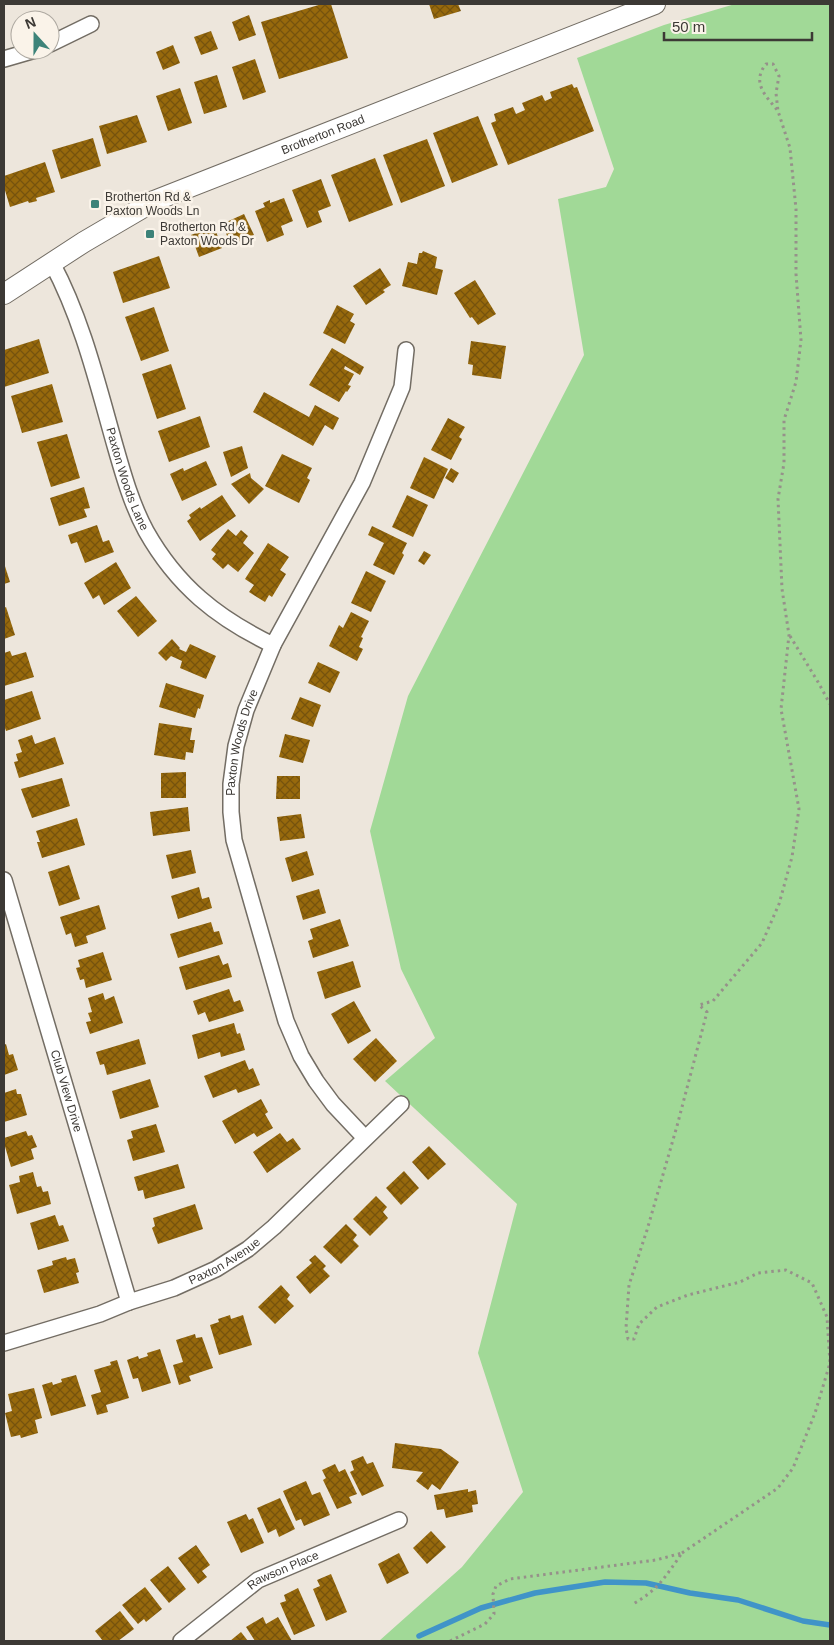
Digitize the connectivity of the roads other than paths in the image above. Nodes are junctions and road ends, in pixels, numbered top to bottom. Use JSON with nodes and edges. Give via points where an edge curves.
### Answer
{"nodes":[{"id":1,"x":655,"y":4,"type":"edge"},
{"id":2,"x":91,"y":24,"type":"dead end"},
{"id":3,"x":60,"y":39,"type":"edge"},
{"id":4,"x":52,"y":263,"type":"junction"},
{"id":5,"x":4,"y":294,"type":"edge"},
{"id":6,"x":406,"y":350,"type":"dead end"},
{"id":7,"x":273,"y":645,"type":"junction"},
{"id":8,"x":4,"y":880,"type":"edge"},
{"id":9,"x":401,"y":1104,"type":"dead end"},
{"id":10,"x":365,"y":1138,"type":"junction"},
{"id":11,"x":128,"y":1302,"type":"junction"},
{"id":12,"x":4,"y":1343,"type":"edge"},
{"id":13,"x":399,"y":1520,"type":"dead end"},
{"id":14,"x":181,"y":1641,"type":"edge"}],
"edges":[{"from":1,"to":4,"type":"street","name":"Brotherton Road","via":[[154,201]]},
{"from":2,"to":3,"type":"street"},
{"from":4,"to":5,"type":"street","name":"Brotherton Road"},
{"from":4,"to":7,"type":"street","name":"Paxton Woods Lane","via":[[77,317],[130,497],[146,530],[165,561],[189,589],[217,613]]},
{"from":6,"to":7,"type":"street","name":"Paxton Woods Drive","via":[[402,388],[362,483]]},
{"from":7,"to":10,"type":"street","name":"Paxton Woods Drive","via":[[246,710],[236,746],[231,784],[234,840],[286,1022],[316,1081]]},
{"from":8,"to":11,"type":"street","name":"Club View Drive"},
{"from":9,"to":10,"type":"street","name":"Paxton Avenue"},
{"from":10,"to":11,"type":"street","name":"Paxton Avenue","via":[[248,1249],[174,1288]]},
{"from":11,"to":12,"type":"street","name":"Paxton Avenue","via":[[100,1314]]},
{"from":13,"to":14,"type":"street","name":"Rawson Place","via":[[258,1580]]}]}
